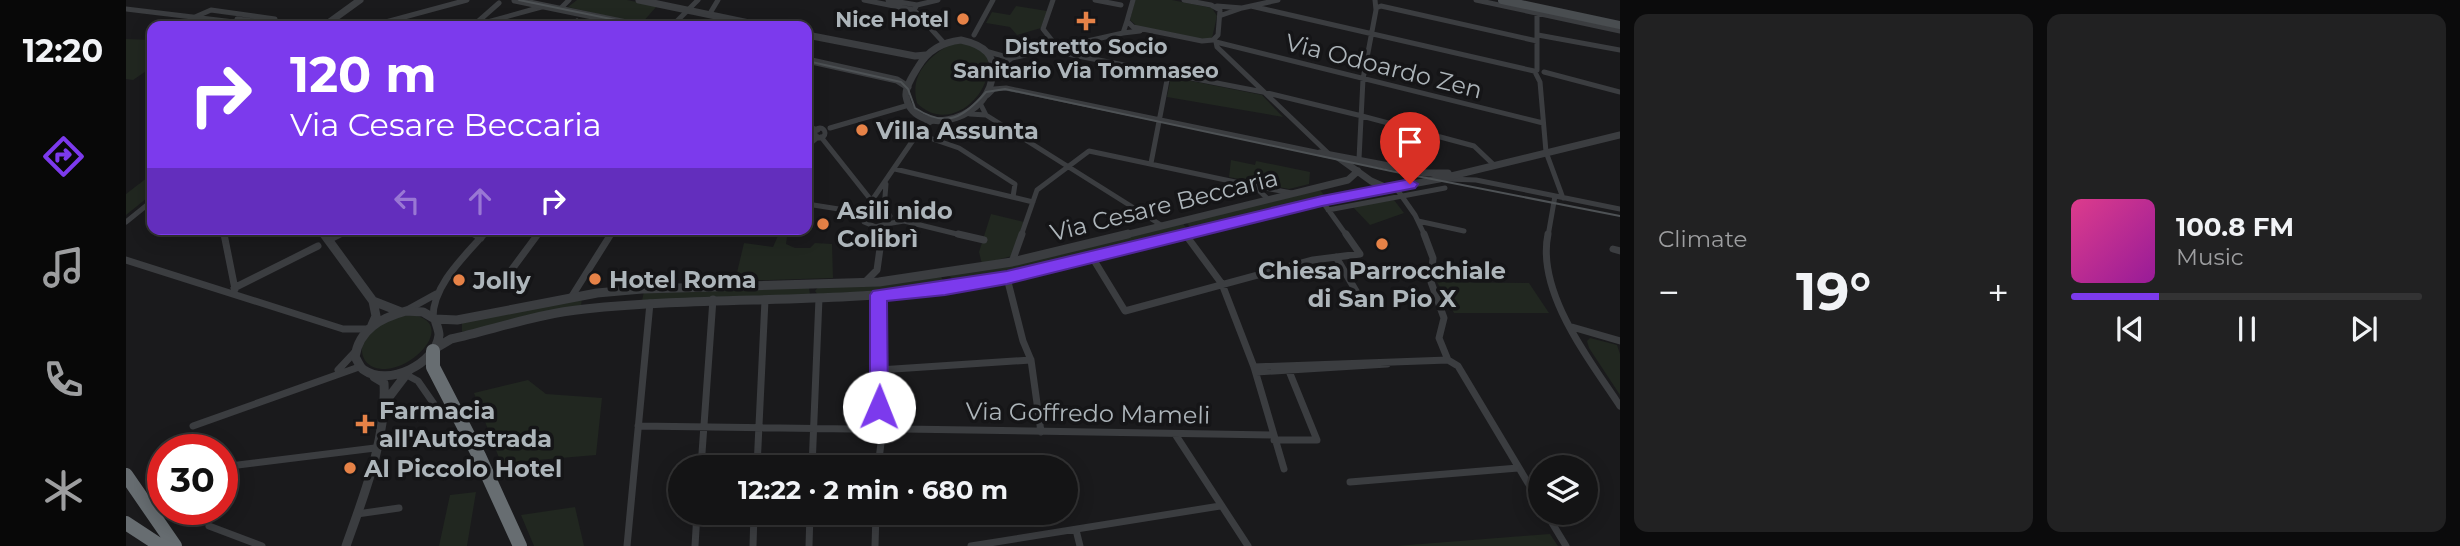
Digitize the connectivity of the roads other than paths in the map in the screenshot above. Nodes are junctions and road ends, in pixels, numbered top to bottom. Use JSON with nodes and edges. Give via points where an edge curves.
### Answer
{"nodes":[{"id":1,"x":359,"y":0,"type":"edge"},
{"id":2,"x":467,"y":0,"type":"edge"},
{"id":3,"x":515,"y":0,"type":"edge"},
{"id":4,"x":569,"y":0,"type":"edge"},
{"id":5,"x":639,"y":0,"type":"edge"},
{"id":6,"x":698,"y":0,"type":"edge"},
{"id":7,"x":718,"y":0,"type":"edge"},
{"id":8,"x":864,"y":0,"type":"edge"},
{"id":9,"x":888,"y":0,"type":"edge"},
{"id":10,"x":937,"y":0,"type":"edge"},
{"id":11,"x":993,"y":0,"type":"edge"},
{"id":12,"x":1053,"y":0,"type":"edge"},
{"id":13,"x":1095,"y":0,"type":"edge"},
{"id":14,"x":1184,"y":0,"type":"edge"},
{"id":15,"x":1278,"y":0,"type":"edge"},
{"id":16,"x":1476,"y":0,"type":"edge"},
{"id":17,"x":1502,"y":0,"type":"edge"},
{"id":18,"x":1526,"y":0,"type":"edge"},
{"id":19,"x":1133,"y":1,"type":"edge"},
{"id":20,"x":499,"y":3,"type":"dead end"},
{"id":21,"x":668,"y":3,"type":"edge"},
{"id":22,"x":1377,"y":4,"type":"edge"},
{"id":23,"x":1121,"y":5,"type":"junction"},
{"id":24,"x":1211,"y":5,"type":"junction"},
{"id":25,"x":545,"y":6,"type":"junction"},
{"id":26,"x":1251,"y":6,"type":"junction"},
{"id":27,"x":915,"y":8,"type":"junction"},
{"id":28,"x":1242,"y":8,"type":"junction"},
{"id":29,"x":126,"y":9,"type":"edge"},
{"id":30,"x":560,"y":9,"type":"junction"},
{"id":31,"x":688,"y":10,"type":"junction"},
{"id":32,"x":1130,"y":10,"type":"junction"},
{"id":33,"x":1537,"y":10,"type":"junction"},
{"id":34,"x":243,"y":14,"type":"junction"},
{"id":35,"x":709,"y":15,"type":"junction"},
{"id":36,"x":1222,"y":15,"type":"junction"},
{"id":37,"x":195,"y":17,"type":"junction"},
{"id":38,"x":235,"y":20,"type":"junction"},
{"id":39,"x":1620,"y":20,"type":"edge"},
{"id":40,"x":249,"y":21,"type":"edge"},
{"id":41,"x":273,"y":21,"type":"edge"},
{"id":42,"x":331,"y":21,"type":"edge"},
{"id":43,"x":389,"y":21,"type":"edge"},
{"id":44,"x":479,"y":21,"type":"edge"},
{"id":45,"x":500,"y":21,"type":"edge"},
{"id":46,"x":617,"y":21,"type":"edge"},
{"id":47,"x":677,"y":21,"type":"edge"},
{"id":48,"x":739,"y":21,"type":"edge"},
{"id":49,"x":1127,"y":21,"type":"junction"},
{"id":50,"x":1620,"y":28,"type":"edge"},
{"id":51,"x":1150,"y":31,"type":"junction"},
{"id":52,"x":1123,"y":33,"type":"junction"},
{"id":53,"x":974,"y":35,"type":"junction"},
{"id":54,"x":1218,"y":35,"type":"junction"},
{"id":55,"x":1371,"y":35,"type":"junction"},
{"id":56,"x":812,"y":36,"type":"edge"},
{"id":57,"x":1538,"y":38,"type":"junction"},
{"id":58,"x":959,"y":40,"type":"junction"},
{"id":59,"x":943,"y":42,"type":"junction"},
{"id":60,"x":1216,"y":42,"type":"junction"},
{"id":61,"x":980,"y":45,"type":"junction"},
{"id":62,"x":1058,"y":48,"type":"junction"},
{"id":63,"x":1047,"y":50,"type":"junction"},
{"id":64,"x":1620,"y":50,"type":"edge"},
{"id":65,"x":989,"y":52,"type":"junction"},
{"id":66,"x":926,"y":55,"type":"junction"},
{"id":67,"x":1012,"y":58,"type":"junction"},
{"id":68,"x":812,"y":61,"type":"edge"},
{"id":69,"x":993,"y":73,"type":"junction"},
{"id":70,"x":1539,"y":73,"type":"junction"},
{"id":71,"x":1168,"y":75,"type":"junction"},
{"id":72,"x":1363,"y":79,"type":"junction"},
{"id":73,"x":908,"y":87,"type":"junction"},
{"id":74,"x":1006,"y":88,"type":"junction"},
{"id":75,"x":1263,"y":92,"type":"junction"},
{"id":76,"x":1620,"y":92,"type":"edge"},
{"id":77,"x":988,"y":95,"type":"junction"},
{"id":78,"x":909,"y":105,"type":"junction"},
{"id":79,"x":981,"y":105,"type":"junction"},
{"id":80,"x":917,"y":113,"type":"junction"},
{"id":81,"x":970,"y":114,"type":"junction"},
{"id":82,"x":986,"y":115,"type":"junction"},
{"id":83,"x":1362,"y":116,"type":"junction"},
{"id":84,"x":1158,"y":119,"type":"junction"},
{"id":85,"x":936,"y":120,"type":"junction"},
{"id":86,"x":1543,"y":123,"type":"junction"},
{"id":87,"x":922,"y":127,"type":"junction"},
{"id":88,"x":812,"y":129,"type":"edge"},
{"id":89,"x":820,"y":134,"type":"junction"},
{"id":90,"x":918,"y":134,"type":"junction"},
{"id":91,"x":812,"y":135,"type":"edge"},
{"id":92,"x":1620,"y":135,"type":"edge"},
{"id":93,"x":812,"y":141,"type":"edge"},
{"id":94,"x":1546,"y":152,"type":"junction"},
{"id":95,"x":1320,"y":153,"type":"junction"},
{"id":96,"x":1334,"y":155,"type":"junction"},
{"id":97,"x":1359,"y":159,"type":"junction"},
{"id":98,"x":1151,"y":163,"type":"junction"},
{"id":99,"x":1494,"y":164,"type":"junction"},
{"id":100,"x":1067,"y":166,"type":"junction"},
{"id":101,"x":895,"y":169,"type":"junction"},
{"id":102,"x":1411,"y":170,"type":"junction"},
{"id":103,"x":1358,"y":171,"type":"junction"},
{"id":104,"x":1459,"y":173,"type":"junction"},
{"id":105,"x":1439,"y":179,"type":"junction"},
{"id":106,"x":886,"y":182,"type":"junction"},
{"id":107,"x":1254,"y":186,"type":"junction"},
{"id":108,"x":1406,"y":186,"type":"junction"},
{"id":109,"x":1392,"y":188,"type":"junction"},
{"id":110,"x":1445,"y":188,"type":"dead end"},
{"id":111,"x":1294,"y":193,"type":"junction"},
{"id":112,"x":1555,"y":196,"type":"junction"},
{"id":113,"x":1013,"y":197,"type":"junction"},
{"id":114,"x":1401,"y":197,"type":"junction"},
{"id":115,"x":1563,"y":198,"type":"junction"},
{"id":116,"x":1268,"y":199,"type":"junction"},
{"id":117,"x":871,"y":200,"type":"junction"},
{"id":118,"x":1322,"y":201,"type":"junction"},
{"id":119,"x":1033,"y":202,"type":"junction"},
{"id":120,"x":147,"y":205,"type":"edge"},
{"id":121,"x":812,"y":205,"type":"edge"},
{"id":122,"x":866,"y":209,"type":"junction"},
{"id":123,"x":1328,"y":209,"type":"junction"},
{"id":124,"x":1620,"y":209,"type":"edge"},
{"id":125,"x":845,"y":210,"type":"junction"},
{"id":126,"x":886,"y":210,"type":"junction"},
{"id":127,"x":862,"y":218,"type":"junction"},
{"id":128,"x":1418,"y":221,"type":"junction"},
{"id":129,"x":126,"y":222,"type":"edge"},
{"id":130,"x":885,"y":224,"type":"junction"},
{"id":131,"x":918,"y":224,"type":"junction"},
{"id":132,"x":867,"y":225,"type":"junction"},
{"id":133,"x":1161,"y":225,"type":"junction"},
{"id":134,"x":1464,"y":231,"type":"dead end"},
{"id":135,"x":1185,"y":234,"type":"junction"},
{"id":136,"x":224,"y":235,"type":"edge"},
{"id":137,"x":325,"y":235,"type":"edge"},
{"id":138,"x":338,"y":235,"type":"edge"},
{"id":139,"x":476,"y":235,"type":"edge"},
{"id":140,"x":483,"y":235,"type":"edge"},
{"id":141,"x":537,"y":235,"type":"edge"},
{"id":142,"x":610,"y":235,"type":"edge"},
{"id":143,"x":481,"y":238,"type":"junction"},
{"id":144,"x":328,"y":240,"type":"junction"},
{"id":145,"x":984,"y":240,"type":"dead end"},
{"id":146,"x":879,"y":245,"type":"junction"},
{"id":147,"x":318,"y":246,"type":"dead end"},
{"id":148,"x":1092,"y":257,"type":"junction"},
{"id":149,"x":1336,"y":257,"type":"junction"},
{"id":150,"x":126,"y":260,"type":"edge"},
{"id":151,"x":1012,"y":262,"type":"junction"},
{"id":152,"x":877,"y":270,"type":"junction"},
{"id":153,"x":941,"y":274,"type":"junction"},
{"id":154,"x":1007,"y":278,"type":"junction"},
{"id":155,"x":504,"y":281,"type":"dead end"},
{"id":156,"x":888,"y":281,"type":"junction"},
{"id":157,"x":820,"y":283,"type":"junction"},
{"id":158,"x":864,"y":283,"type":"junction"},
{"id":159,"x":1222,"y":284,"type":"junction"},
{"id":160,"x":945,"y":288,"type":"junction"},
{"id":161,"x":236,"y":291,"type":"junction"},
{"id":162,"x":1356,"y":291,"type":"dead end"},
{"id":163,"x":436,"y":294,"type":"junction"},
{"id":164,"x":878,"y":295,"type":"junction"},
{"id":165,"x":572,"y":296,"type":"junction"},
{"id":166,"x":819,"y":298,"type":"junction"},
{"id":167,"x":713,"y":299,"type":"junction"},
{"id":168,"x":765,"y":299,"type":"junction"},
{"id":169,"x":373,"y":301,"type":"junction"},
{"id":170,"x":650,"y":303,"type":"junction"},
{"id":171,"x":403,"y":312,"type":"junction"},
{"id":172,"x":434,"y":318,"type":"junction"},
{"id":173,"x":370,"y":327,"type":"junction"},
{"id":174,"x":343,"y":329,"type":"junction"},
{"id":175,"x":1573,"y":330,"type":"junction"},
{"id":176,"x":359,"y":340,"type":"junction"},
{"id":177,"x":1620,"y":341,"type":"edge"},
{"id":178,"x":433,"y":350,"type":"junction"},
{"id":179,"x":355,"y":352,"type":"junction"},
{"id":180,"x":1031,"y":360,"type":"junction"},
{"id":181,"x":1448,"y":360,"type":"junction"},
{"id":182,"x":1389,"y":364,"type":"junction"},
{"id":183,"x":359,"y":368,"type":"junction"},
{"id":184,"x":879,"y":370,"type":"junction"},
{"id":185,"x":1255,"y":370,"type":"junction"},
{"id":186,"x":1289,"y":371,"type":"junction"},
{"id":187,"x":405,"y":372,"type":"junction"},
{"id":188,"x":372,"y":375,"type":"junction"},
{"id":189,"x":327,"y":377,"type":"junction"},
{"id":190,"x":385,"y":403,"type":"junction"},
{"id":191,"x":434,"y":404,"type":"dead end"},
{"id":192,"x":1620,"y":406,"type":"edge"},
{"id":193,"x":193,"y":426,"type":"dead end"},
{"id":194,"x":638,"y":426,"type":"junction"},
{"id":195,"x":704,"y":427,"type":"junction"},
{"id":196,"x":759,"y":428,"type":"junction"},
{"id":197,"x":813,"y":429,"type":"junction"},
{"id":198,"x":878,"y":429,"type":"junction"},
{"id":199,"x":1041,"y":432,"type":"junction"},
{"id":200,"x":1175,"y":434,"type":"junction"},
{"id":201,"x":1273,"y":438,"type":"junction"},
{"id":202,"x":375,"y":448,"type":"junction"},
{"id":203,"x":702,"y":455,"type":"edge"},
{"id":204,"x":758,"y":455,"type":"edge"},
{"id":205,"x":812,"y":455,"type":"edge"},
{"id":206,"x":878,"y":455,"type":"edge"},
{"id":207,"x":238,"y":465,"type":"edge"},
{"id":208,"x":1518,"y":468,"type":"junction"},
{"id":209,"x":1284,"y":469,"type":"dead end"},
{"id":210,"x":126,"y":475,"type":"edge"},
{"id":211,"x":1350,"y":482,"type":"dead end"},
{"id":212,"x":1528,"y":484,"type":"edge"},
{"id":213,"x":1220,"y":506,"type":"junction"},
{"id":214,"x":399,"y":508,"type":"dead end"},
{"id":215,"x":357,"y":514,"type":"junction"},
{"id":216,"x":126,"y":523,"type":"edge"},
{"id":217,"x":696,"y":525,"type":"edge"},
{"id":218,"x":754,"y":525,"type":"edge"},
{"id":219,"x":810,"y":525,"type":"edge"},
{"id":220,"x":876,"y":525,"type":"edge"},
{"id":221,"x":1553,"y":525,"type":"edge"},
{"id":222,"x":209,"y":526,"type":"dead end"},
{"id":223,"x":1076,"y":530,"type":"junction"},
{"id":224,"x":161,"y":546,"type":"edge"},
{"id":225,"x":175,"y":546,"type":"edge"},
{"id":226,"x":262,"y":546,"type":"edge"},
{"id":227,"x":346,"y":546,"type":"edge"},
{"id":228,"x":520,"y":546,"type":"edge"},
{"id":229,"x":627,"y":546,"type":"edge"},
{"id":230,"x":695,"y":546,"type":"edge"},
{"id":231,"x":753,"y":546,"type":"edge"},
{"id":232,"x":809,"y":546,"type":"edge"},
{"id":233,"x":875,"y":546,"type":"edge"},
{"id":234,"x":971,"y":546,"type":"edge"},
{"id":235,"x":1080,"y":546,"type":"edge"},
{"id":236,"x":1248,"y":546,"type":"edge"},
{"id":237,"x":1566,"y":546,"type":"edge"}],
"edges":[{"from":1,"to":42,"type":"street"},
{"from":2,"to":43,"type":"street"},
{"from":3,"to":25,"type":"street"},
{"from":4,"to":30,"type":"street"},
{"from":5,"to":21,"type":"street"},
{"from":6,"to":31,"type":"street"},
{"from":7,"to":35,"type":"street"},
{"from":8,"to":27,"type":"street"},
{"from":9,"to":27,"type":"street"},
{"from":10,"to":27,"type":"street"},
{"from":11,"to":53,"type":"street"},
{"from":12,"to":62,"type":"street","via":[[1044,29]]},
{"from":13,"to":23,"type":"street"},
{"from":14,"to":24,"type":"street"},
{"from":15,"to":26,"type":"street"},
{"from":16,"to":33,"type":"street"},
{"from":17,"to":33,"type":"main road"},
{"from":18,"to":39,"type":"main road"},
{"from":19,"to":23,"type":"street"},
{"from":19,"to":32,"type":"street"},
{"from":20,"to":44,"type":"street"},
{"from":21,"to":31,"type":"street"},
{"from":22,"to":55,"type":"street"},
{"from":22,"to":57,"type":"street"},
{"from":23,"to":32,"type":"street"},
{"from":24,"to":28,"type":"street"},
{"from":24,"to":36,"type":"street"},
{"from":25,"to":30,"type":"street"},
{"from":25,"to":45,"type":"street"},
{"from":26,"to":28,"type":"street"},
{"from":26,"to":55,"type":"street"},
{"from":27,"to":59,"type":"street"},
{"from":28,"to":36,"type":"street"},
{"from":29,"to":37,"type":"street"},
{"from":30,"to":46,"type":"street"},
{"from":31,"to":35,"type":"street"},
{"from":31,"to":47,"type":"street"},
{"from":32,"to":49,"type":"street"},
{"from":33,"to":50,"type":"main road"},
{"from":33,"to":57,"type":"street"},
{"from":34,"to":37,"type":"street","via":[[211,10]]},
{"from":34,"to":38,"type":"street"},
{"from":34,"to":41,"type":"street"},
{"from":35,"to":48,"type":"street"},
{"from":36,"to":54,"type":"street"},
{"from":37,"to":38,"type":"street"},
{"from":38,"to":40,"type":"street"},
{"from":49,"to":51,"type":"street"},
{"from":49,"to":52,"type":"street"},
{"from":51,"to":52,"type":"street"},
{"from":51,"to":54,"type":"street","via":[[1202,41]]},
{"from":52,"to":62,"type":"street"},
{"from":53,"to":58,"type":"street"},
{"from":53,"to":61,"type":"street"},
{"from":54,"to":60,"type":"street"},
{"from":55,"to":70,"type":"street"},
{"from":55,"to":72,"type":"street"},
{"from":56,"to":66,"type":"street"},
{"from":57,"to":64,"type":"street"},
{"from":57,"to":70,"type":"street"},
{"from":58,"to":59,"type":"street"},
{"from":58,"to":61,"type":"street"},
{"from":59,"to":66,"type":"street"},
{"from":60,"to":72,"type":"street","name":"Via Odoardo Zen"},
{"from":60,"to":75,"type":"street"},
{"from":61,"to":65,"type":"street"},
{"from":62,"to":63,"type":"street"},
{"from":63,"to":67,"type":"street"},
{"from":63,"to":71,"type":"street"},
{"from":65,"to":67,"type":"street"},
{"from":65,"to":69,"type":"street"},
{"from":66,"to":73,"type":"street"},
{"from":67,"to":69,"type":"street"},
{"from":68,"to":73,"type":"street","via":[[897,80]]},
{"from":69,"to":74,"type":"street"},
{"from":69,"to":77,"type":"street"},
{"from":70,"to":76,"type":"street"},
{"from":70,"to":86,"type":"street"},
{"from":71,"to":75,"type":"street"},
{"from":71,"to":84,"type":"street"},
{"from":72,"to":83,"type":"street"},
{"from":72,"to":86,"type":"street","name":"Via Odoardo Zen"},
{"from":73,"to":78,"type":"street"},
{"from":74,"to":77,"type":"street"},
{"from":74,"to":84,"type":"street"},
{"from":75,"to":83,"type":"street"},
{"from":75,"to":96,"type":"street","via":[[1321,149]]},
{"from":77,"to":79,"type":"street"},
{"from":78,"to":80,"type":"street"},
{"from":78,"to":89,"type":"street"},
{"from":79,"to":81,"type":"street"},
{"from":79,"to":82,"type":"street"},
{"from":80,"to":85,"type":"street"},
{"from":80,"to":87,"type":"street"},
{"from":81,"to":82,"type":"street"},
{"from":81,"to":85,"type":"street"},
{"from":82,"to":100,"type":"street"},
{"from":83,"to":97,"type":"street"},
{"from":83,"to":99,"type":"street","via":[[1474,146]]},
{"from":84,"to":95,"type":"street"},
{"from":84,"to":98,"type":"street"},
{"from":85,"to":87,"type":"street"},
{"from":86,"to":94,"type":"street"},
{"from":87,"to":90,"type":"street"},
{"from":88,"to":89,"type":"street"},
{"from":89,"to":91,"type":"street"},
{"from":89,"to":93,"type":"street"},
{"from":89,"to":117,"type":"street"},
{"from":90,"to":101,"type":"street"},
{"from":90,"to":113,"type":"street","via":[[959,148],[1015,184]]},
{"from":92,"to":94,"type":"street"},
{"from":94,"to":99,"type":"street"},
{"from":94,"to":115,"type":"street"},
{"from":95,"to":96,"type":"street"},
{"from":95,"to":103,"type":"street"},
{"from":96,"to":97,"type":"street"},
{"from":97,"to":102,"type":"street"},
{"from":97,"to":103,"type":"street"},
{"from":98,"to":100,"type":"street","via":[[1089,150]]},
{"from":98,"to":107,"type":"street"},
{"from":99,"to":104,"type":"street"},
{"from":100,"to":119,"type":"street","via":[[1039,187]]},
{"from":100,"to":133,"type":"street"},
{"from":101,"to":106,"type":"street"},
{"from":101,"to":113,"type":"street"},
{"from":102,"to":104,"type":"street"},
{"from":102,"to":108,"type":"street","via":[[1413,181]]},
{"from":103,"to":109,"type":"street"},
{"from":103,"to":111,"type":"street","name":"Via Cesare Beccaria","via":[[1347,180]]},
{"from":104,"to":105,"type":"street"},
{"from":105,"to":108,"type":"street","name":"Via Cesare Beccaria"},
{"from":105,"to":112,"type":"street","via":[[1471,180]]},
{"from":106,"to":117,"type":"street"},
{"from":106,"to":126,"type":"street"},
{"from":107,"to":111,"type":"street"},
{"from":107,"to":116,"type":"street"},
{"from":108,"to":109,"type":"street","name":"Via Cesare Beccaria"},
{"from":109,"to":114,"type":"street"},
{"from":109,"to":118,"type":"street","name":"Via Cesare Beccaria"},
{"from":110,"to":114,"type":"street"},
{"from":111,"to":116,"type":"street","name":"Via Cesare Beccaria"},
{"from":112,"to":115,"type":"street"},
{"from":112,"to":175,"type":"street","via":[[1545,259]]},
{"from":113,"to":119,"type":"street"},
{"from":114,"to":123,"type":"street"},
{"from":114,"to":128,"type":"street"},
{"from":115,"to":124,"type":"street"},
{"from":116,"to":133,"type":"street","name":"Via Cesare Beccaria"},
{"from":117,"to":122,"type":"street"},
{"from":118,"to":123,"type":"street"},
{"from":118,"to":135,"type":"street","name":"Via Cesare Beccaria"},
{"from":119,"to":151,"type":"street"},
{"from":120,"to":129,"type":"street"},
{"from":121,"to":125,"type":"street"},
{"from":122,"to":125,"type":"street"},
{"from":122,"to":126,"type":"street"},
{"from":122,"to":127,"type":"street"},
{"from":123,"to":149,"type":"street","via":[[1360,254]]},
{"from":125,"to":127,"type":"street"},
{"from":126,"to":130,"type":"street","via":[[890,216]]},
{"from":126,"to":131,"type":"street"},
{"from":127,"to":132,"type":"street"},
{"from":128,"to":134,"type":"street"},
{"from":128,"to":181,"type":"street","via":[[1432,252],[1431,282],[1444,322],[1439,338]]},
{"from":130,"to":131,"type":"street"},
{"from":130,"to":132,"type":"street"},
{"from":130,"to":146,"type":"street"},
{"from":131,"to":145,"type":"street"},
{"from":132,"to":146,"type":"street"},
{"from":133,"to":151,"type":"street","name":"Via Cesare Beccaria"},
{"from":135,"to":148,"type":"street","name":"Via Cesare Beccaria"},
{"from":135,"to":159,"type":"street"},
{"from":136,"to":161,"type":"street"},
{"from":137,"to":144,"type":"street"},
{"from":138,"to":144,"type":"street"},
{"from":139,"to":143,"type":"street"},
{"from":140,"to":143,"type":"street"},
{"from":141,"to":155,"type":"street"},
{"from":142,"to":165,"type":"street"},
{"from":143,"to":163,"type":"street"},
{"from":144,"to":169,"type":"street"},
{"from":146,"to":152,"type":"street"},
{"from":147,"to":161,"type":"street"},
{"from":148,"to":154,"type":"street","name":"Via Cesare Beccaria"},
{"from":148,"to":159,"type":"street","via":[[1125,312]]},
{"from":149,"to":159,"type":"street"},
{"from":149,"to":162,"type":"street"},
{"from":150,"to":161,"type":"street"},
{"from":151,"to":153,"type":"street","name":"Via Cesare Beccaria"},
{"from":152,"to":156,"type":"street"},
{"from":152,"to":158,"type":"street"},
{"from":153,"to":156,"type":"street","name":"Via Cesare Beccaria"},
{"from":153,"to":160,"type":"street","via":[[950,280]]},
{"from":154,"to":160,"type":"street","name":"Via Cesare Beccaria"},
{"from":154,"to":180,"type":"street"},
{"from":156,"to":158,"type":"street","name":"Via Cesare Beccaria"},
{"from":157,"to":158,"type":"street","name":"Via Cesare Beccaria"},
{"from":157,"to":165,"type":"street","name":"Via Cesare Beccaria"},
{"from":157,"to":166,"type":"street","via":[[813,290]]},
{"from":159,"to":185,"type":"street"},
{"from":160,"to":164,"type":"street","name":"Via Cesare Beccaria"},
{"from":161,"to":174,"type":"street"},
{"from":163,"to":171,"type":"street"},
{"from":163,"to":172,"type":"street"},
{"from":164,"to":166,"type":"street","name":"Via Cesare Beccaria"},
{"from":164,"to":184,"type":"street"},
{"from":165,"to":172,"type":"street","name":"Via Cesare Beccaria","via":[[460,320]]},
{"from":166,"to":168,"type":"street","name":"Via Cesare Beccaria"},
{"from":166,"to":197,"type":"street"},
{"from":167,"to":168,"type":"street","name":"Via Cesare Beccaria"},
{"from":167,"to":170,"type":"street","name":"Via Cesare Beccaria"},
{"from":167,"to":195,"type":"street"},
{"from":168,"to":196,"type":"street"},
{"from":169,"to":171,"type":"street"},
{"from":169,"to":173,"type":"street","via":[[376,316]]},
{"from":170,"to":178,"type":"street","name":"Via Cesare Beccaria","via":[[553,315],[451,339]]},
{"from":170,"to":194,"type":"street"},
{"from":171,"to":172,"type":"street","via":[[423,312]]},
{"from":171,"to":173,"type":"street"},
{"from":172,"to":178,"type":"street","via":[[440,334]]},
{"from":173,"to":174,"type":"street"},
{"from":173,"to":176,"type":"street"},
{"from":174,"to":176,"type":"street"},
{"from":175,"to":177,"type":"street"},
{"from":175,"to":192,"type":"street"},
{"from":176,"to":179,"type":"street"},
{"from":178,"to":187,"type":"street"},
{"from":178,"to":228,"type":"highway","via":[[433,367]]},
{"from":179,"to":183,"type":"street"},
{"from":179,"to":189,"type":"street"},
{"from":180,"to":184,"type":"street"},
{"from":180,"to":199,"type":"street"},
{"from":181,"to":182,"type":"street"},
{"from":181,"to":208,"type":"street","via":[[1458,366]]},
{"from":182,"to":185,"type":"street"},
{"from":182,"to":186,"type":"street"},
{"from":183,"to":188,"type":"street"},
{"from":183,"to":189,"type":"street"},
{"from":184,"to":198,"type":"street"},
{"from":185,"to":186,"type":"street"},
{"from":185,"to":201,"type":"street"},
{"from":186,"to":201,"type":"street","name":"Via Goffredo Mameli","via":[[1317,440]]},
{"from":187,"to":188,"type":"street"},
{"from":187,"to":190,"type":"street"},
{"from":187,"to":191,"type":"street","via":[[418,381]]},
{"from":188,"to":190,"type":"street","via":[[384,383]]},
{"from":189,"to":193,"type":"street"},
{"from":190,"to":202,"type":"street"},
{"from":194,"to":195,"type":"street","name":"Via Goffredo Mameli"},
{"from":194,"to":229,"type":"street"},
{"from":195,"to":196,"type":"street","name":"Via Goffredo Mameli"},
{"from":195,"to":203,"type":"street"},
{"from":196,"to":197,"type":"street","name":"Via Goffredo Mameli"},
{"from":196,"to":204,"type":"street"},
{"from":197,"to":198,"type":"street","name":"Via Goffredo Mameli"},
{"from":197,"to":205,"type":"street"},
{"from":198,"to":199,"type":"street","name":"Via Goffredo Mameli"},
{"from":198,"to":206,"type":"street"},
{"from":199,"to":200,"type":"street","name":"Via Goffredo Mameli"},
{"from":200,"to":201,"type":"street","name":"Via Goffredo Mameli"},
{"from":200,"to":213,"type":"street"},
{"from":201,"to":209,"type":"street"},
{"from":202,"to":207,"type":"street"},
{"from":202,"to":215,"type":"street"},
{"from":208,"to":211,"type":"street"},
{"from":208,"to":212,"type":"street"},
{"from":210,"to":225,"type":"highway"},
{"from":213,"to":223,"type":"street"},
{"from":213,"to":236,"type":"street"},
{"from":214,"to":215,"type":"street"},
{"from":215,"to":227,"type":"street"},
{"from":216,"to":224,"type":"highway"},
{"from":217,"to":230,"type":"street"},
{"from":218,"to":231,"type":"street"},
{"from":219,"to":232,"type":"street"},
{"from":220,"to":233,"type":"street"},
{"from":221,"to":237,"type":"street"},
{"from":222,"to":226,"type":"street"},
{"from":223,"to":234,"type":"street"},
{"from":223,"to":235,"type":"street"}]}
